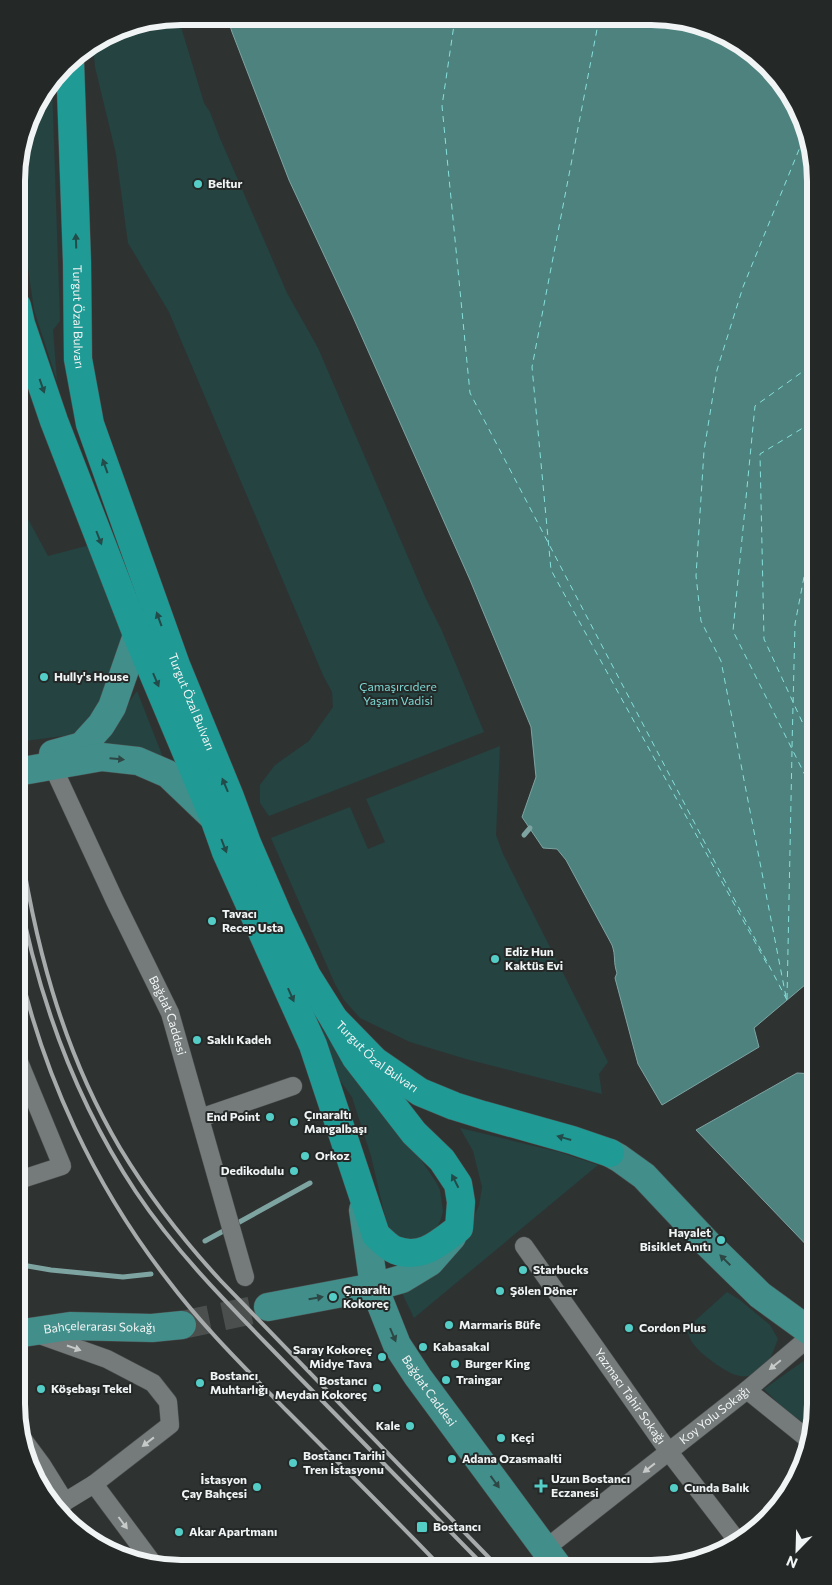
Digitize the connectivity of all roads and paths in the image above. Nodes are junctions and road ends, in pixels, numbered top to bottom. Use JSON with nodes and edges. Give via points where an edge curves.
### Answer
{"nodes":[{"id":1,"x":70,"y":72,"type":"edge"},
{"id":2,"x":25,"y":336,"type":"edge"},
{"id":3,"x":137,"y":635,"type":"junction"},
{"id":4,"x":25,"y":760,"type":"edge"},
{"id":5,"x":52,"y":767,"type":"junction"},
{"id":6,"x":25,"y":771,"type":"edge"},
{"id":7,"x":214,"y":818,"type":"junction"},
{"id":8,"x":334,"y":1019,"type":"junction"},
{"id":9,"x":25,"y":1076,"type":"edge"},
{"id":10,"x":292,"y":1086,"type":"dead end"},
{"id":11,"x":200,"y":1118,"type":"junction"},
{"id":12,"x":610,"y":1153,"type":"joint"},
{"id":13,"x":25,"y":1178,"type":"edge"},
{"id":14,"x":360,"y":1186,"type":"junction"},
{"id":15,"x":459,"y":1228,"type":"junction"},
{"id":16,"x":524,"y":1246,"type":"dead end"},
{"id":17,"x":246,"y":1277,"type":"dead end"},
{"id":18,"x":374,"y":1288,"type":"junction"},
{"id":19,"x":268,"y":1307,"type":"tunnel mouth"},
{"id":20,"x":182,"y":1325,"type":"tunnel mouth"},
{"id":21,"x":807,"y":1330,"type":"edge"},
{"id":22,"x":25,"y":1333,"type":"edge"},
{"id":23,"x":25,"y":1334,"type":"edge"},
{"id":24,"x":807,"y":1341,"type":"edge"},
{"id":25,"x":747,"y":1390,"type":"junction"},
{"id":26,"x":804,"y":1436,"type":"edge"},
{"id":27,"x":33,"y":1452,"type":"edge"},
{"id":28,"x":669,"y":1452,"type":"junction"},
{"id":29,"x":94,"y":1484,"type":"junction"},
{"id":30,"x":62,"y":1504,"type":"edge"},
{"id":31,"x":734,"y":1536,"type":"edge"},
{"id":32,"x":149,"y":1557,"type":"edge"},
{"id":33,"x":552,"y":1559,"type":"edge"}],
"edges":[{"from":8,"to":1,"type":"highway","name":"Turgut Özal Bulvarı","one_way":true,"via":[[307,976],[247,843],[176,665],[90,424],[78,359]]},
{"from":2,"to":3,"type":"highway","name":"Turgut Özal Bulvarı","one_way":true,"via":[[54,421]]},
{"from":3,"to":4,"type":"main road","via":[[112,707],[101,725],[82,746]]},
{"from":3,"to":7,"type":"highway","name":"Turgut Özal Bulvarı","one_way":true},
{"from":5,"to":6,"type":"main road"},
{"from":5,"to":7,"type":"main road","one_way":true,"via":[[102,757],[138,761],[168,774]]},
{"from":5,"to":11,"type":"street","name":"Bağdat Caddesi","via":[[170,1013]]},
{"from":7,"to":14,"type":"highway","name":"Turgut Özal Bulvarı","one_way":true,"via":[[226,852],[313,1045]]},
{"from":12,"to":8,"type":"highway","name":"Turgut Özal Bulvarı","one_way":true,"via":[[454,1106],[420,1092],[375,1061]]},
{"from":15,"to":8,"type":"highway","one_way":true,"via":[[458,1184],[442,1160],[414,1133],[356,1058]]},
{"from":9,"to":13,"type":"street","via":[[62,1166]]},
{"from":10,"to":11,"type":"street"},
{"from":11,"to":17,"type":"street","name":"Bağdat Caddesi"},
{"from":21,"to":12,"type":"main road","one_way":true,"via":[[760,1295],[644,1176]]},
{"from":14,"to":15,"type":"highway","name":"Turgut Özal Bulvarı","via":[[376,1235],[394,1249],[411,1253],[429,1250]]},
{"from":14,"to":18,"type":"main road","name":"Bağdat Caddesi"},
{"from":15,"to":18,"type":"main road","via":[[430,1262],[402,1279]]},
{"from":16,"to":28,"type":"street","name":"Yazmacı Tahir Sokağı"},
{"from":19,"to":18,"type":"main road","one_way":true},
{"from":18,"to":33,"type":"main road","name":"Bağdat Caddesi","one_way":true,"via":[[397,1345],[408,1363]]},
{"from":20,"to":22,"type":"main road","name":"Bahçelerarası Sokağı","via":[[152,1328],[70,1326]]},
{"from":23,"to":29,"type":"street","one_way":true,"via":[[107,1359],[153,1383],[168,1402],[170,1425]]},
{"from":24,"to":25,"type":"street","name":"Koy Yolu Sokağı","one_way":true},
{"from":25,"to":26,"type":"street"},
{"from":25,"to":28,"type":"street","name":"Koy Yolu Sokağı"},
{"from":27,"to":30,"type":"street"},
{"from":28,"to":31,"type":"street","name":"Yazmacı Tahir Sokağı"},
{"from":28,"to":33,"type":"street","name":"Koy Yolu Sokağı","one_way":true},
{"from":29,"to":30,"type":"street"},
{"from":29,"to":32,"type":"street","one_way":true}]}
